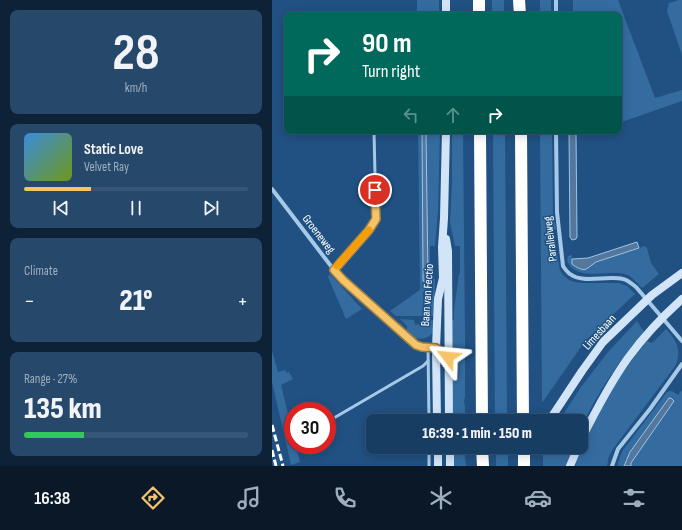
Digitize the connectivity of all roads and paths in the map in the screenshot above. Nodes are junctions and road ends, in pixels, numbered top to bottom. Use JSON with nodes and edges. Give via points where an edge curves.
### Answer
{"nodes":[{"id":1,"x":446,"y":0,"type":"edge"},
{"id":2,"x":479,"y":0,"type":"edge"},
{"id":3,"x":519,"y":0,"type":"edge"},
{"id":4,"x":556,"y":0,"type":"edge"},
{"id":5,"x":446,"y":12,"type":"edge"},
{"id":6,"x":479,"y":12,"type":"edge"},
{"id":7,"x":520,"y":12,"type":"edge"},
{"id":8,"x":556,"y":12,"type":"edge"},
{"id":9,"x":374,"y":134,"type":"edge"},
{"id":10,"x":446,"y":134,"type":"edge"},
{"id":11,"x":480,"y":134,"type":"edge"},
{"id":12,"x":521,"y":134,"type":"edge"},
{"id":13,"x":556,"y":134,"type":"edge"},
{"id":14,"x":272,"y":189,"type":"edge"},
{"id":15,"x":444,"y":218,"type":"junction"},
{"id":16,"x":334,"y":270,"type":"junction"},
{"id":17,"x":680,"y":274,"type":"edge"},
{"id":18,"x":682,"y":299,"type":"edge"},
{"id":19,"x":682,"y":342,"type":"edge"},
{"id":20,"x":432,"y":347,"type":"junction"},
{"id":21,"x":448,"y":357,"type":"junction"},
{"id":22,"x":428,"y":361,"type":"junction"},
{"id":23,"x":682,"y":364,"type":"edge"},
{"id":24,"x":428,"y":414,"type":"edge"},
{"id":25,"x":437,"y":414,"type":"edge"},
{"id":26,"x":449,"y":414,"type":"edge"},
{"id":27,"x":482,"y":414,"type":"edge"},
{"id":28,"x":523,"y":414,"type":"edge"},
{"id":29,"x":554,"y":414,"type":"edge"},
{"id":30,"x":336,"y":417,"type":"edge"},
{"id":31,"x":588,"y":427,"type":"edge"},
{"id":32,"x":429,"y":454,"type":"edge"},
{"id":33,"x":438,"y":454,"type":"edge"},
{"id":34,"x":450,"y":454,"type":"edge"},
{"id":35,"x":482,"y":454,"type":"edge"},
{"id":36,"x":524,"y":454,"type":"edge"},
{"id":37,"x":528,"y":454,"type":"edge"},
{"id":38,"x":575,"y":454,"type":"edge"},
{"id":39,"x":429,"y":466,"type":"edge"},
{"id":40,"x":438,"y":466,"type":"edge"},
{"id":41,"x":450,"y":466,"type":"edge"},
{"id":42,"x":483,"y":466,"type":"edge"},
{"id":43,"x":520,"y":466,"type":"edge"},
{"id":44,"x":524,"y":466,"type":"edge"},
{"id":45,"x":570,"y":466,"type":"edge"},
{"id":46,"x":612,"y":466,"type":"edge"}],
"edges":[{"from":1,"to":5,"type":"main road"},
{"from":2,"to":6,"type":"highway"},
{"from":3,"to":7,"type":"highway"},
{"from":4,"to":8,"type":"street"},
{"from":9,"to":16,"type":"lane","via":[[376,219]]},
{"from":10,"to":15,"type":"main road","name":"Baan van Fectio"},
{"from":11,"to":27,"type":"highway"},
{"from":12,"to":28,"type":"highway"},
{"from":13,"to":19,"type":"street","name":"Parallelweg","via":[[557,212],[564,266],[569,274],[576,277],[618,278],[628,281]]},
{"from":14,"to":16,"type":"street","name":"Groeneweg"},
{"from":15,"to":20,"type":"main road","name":"Baan van Fectio","via":[[443,278]]},
{"from":15,"to":21,"type":"main road","name":"Baan van Fectio","via":[[448,251]]},
{"from":16,"to":20,"type":"street","name":"Groeneweg","via":[[416,345]]},
{"from":17,"to":29,"type":"main road","name":"Limesbaan","via":[[652,295],[603,342]]},
{"from":18,"to":31,"type":"main road","via":[[645,335],[617,374]]},
{"from":20,"to":21,"type":"street","name":"Groeneweg"},
{"from":20,"to":22,"type":"lane"},
{"from":20,"to":25,"type":"main road","name":"Baan van Fectio"},
{"from":21,"to":26,"type":"main road","name":"Baan van Fectio"},
{"from":22,"to":24,"type":"lane"},
{"from":22,"to":30,"type":"lane","via":[[424,366]]},
{"from":23,"to":46,"type":"street","via":[[618,449]]},
{"from":32,"to":39,"type":"lane"},
{"from":33,"to":40,"type":"main road"},
{"from":34,"to":41,"type":"main road"},
{"from":35,"to":42,"type":"highway"},
{"from":36,"to":44,"type":"highway"},
{"from":37,"to":43,"type":"main road"},
{"from":38,"to":45,"type":"main road"}]}
